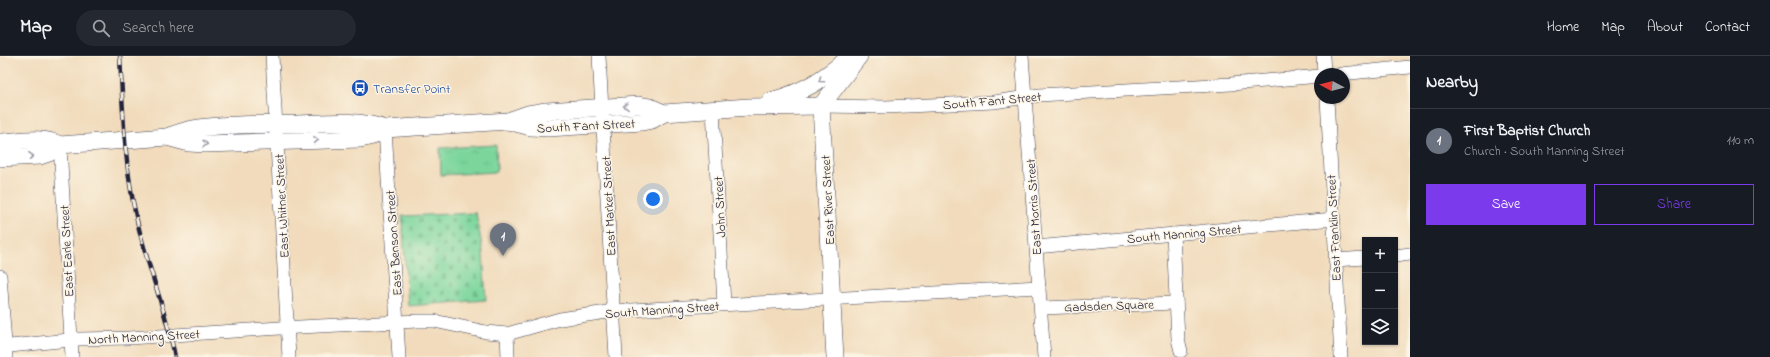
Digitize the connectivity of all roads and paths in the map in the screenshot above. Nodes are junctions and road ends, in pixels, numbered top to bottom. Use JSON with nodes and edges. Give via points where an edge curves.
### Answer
{"nodes":[{"id":1,"x":272,"y":56,"type":"edge"},
{"id":2,"x":599,"y":56,"type":"edge"},
{"id":3,"x":852,"y":56,"type":"edge"},
{"id":4,"x":859,"y":56,"type":"edge"},
{"id":5,"x":1022,"y":56,"type":"edge"},
{"id":6,"x":1323,"y":56,"type":"edge"},
{"id":7,"x":1410,"y":67,"type":"edge"},
{"id":8,"x":1324,"y":68,"type":"edge"},
{"id":9,"x":1350,"y":73,"type":"edge"},
{"id":10,"x":1314,"y":77,"type":"edge"},
{"id":11,"x":1025,"y":98,"type":"junction"},
{"id":12,"x":1327,"y":104,"type":"edge"},
{"id":13,"x":822,"y":106,"type":"junction"},
{"id":14,"x":602,"y":107,"type":"junction"},
{"id":15,"x":749,"y":107,"type":"junction"},
{"id":16,"x":713,"y":110,"type":"junction"},
{"id":17,"x":664,"y":112,"type":"junction"},
{"id":18,"x":508,"y":122,"type":"junction"},
{"id":19,"x":276,"y":124,"type":"junction"},
{"id":20,"x":603,"y":125,"type":"junction"},
{"id":21,"x":386,"y":129,"type":"junction"},
{"id":22,"x":167,"y":137,"type":"junction"},
{"id":23,"x":277,"y":141,"type":"junction"},
{"id":24,"x":0,"y":142,"type":"edge"},
{"id":25,"x":60,"y":145,"type":"junction"},
{"id":26,"x":0,"y":158,"type":"edge"},
{"id":27,"x":1333,"y":220,"type":"junction"},
{"id":28,"x":1173,"y":234,"type":"junction"},
{"id":29,"x":1036,"y":247,"type":"junction"},
{"id":30,"x":1410,"y":254,"type":"edge"},
{"id":31,"x":1398,"y":256,"type":"edge"},
{"id":32,"x":1362,"y":258,"type":"edge"},
{"id":33,"x":1335,"y":260,"type":"junction"},
{"id":34,"x":0,"y":276,"type":"edge"},
{"id":35,"x":1039,"y":287,"type":"junction"},
{"id":36,"x":832,"y":299,"type":"junction"},
{"id":37,"x":1176,"y":302,"type":"junction"},
{"id":38,"x":724,"y":304,"type":"junction"},
{"id":39,"x":1041,"y":308,"type":"junction"},
{"id":40,"x":614,"y":311,"type":"junction"},
{"id":41,"x":397,"y":322,"type":"junction"},
{"id":42,"x":288,"y":327,"type":"junction"},
{"id":43,"x":507,"y":334,"type":"junction"},
{"id":44,"x":71,"y":340,"type":"junction"},
{"id":45,"x":3,"y":350,"type":"edge"},
{"id":46,"x":1181,"y":351,"type":"dead end"},
{"id":47,"x":72,"y":357,"type":"edge"},
{"id":48,"x":289,"y":357,"type":"edge"},
{"id":49,"x":399,"y":357,"type":"edge"},
{"id":50,"x":508,"y":357,"type":"edge"},
{"id":51,"x":616,"y":357,"type":"edge"},
{"id":52,"x":836,"y":357,"type":"edge"},
{"id":53,"x":1044,"y":357,"type":"edge"},
{"id":54,"x":1341,"y":357,"type":"edge"}],
"edges":[{"from":1,"to":19,"type":"street","name":"East Whitner Street"},
{"from":2,"to":14,"type":"street","name":"East Market Street"},
{"from":3,"to":15,"type":"main road","one_way":true,"via":[[819,82],[805,89]]},
{"from":4,"to":13,"type":"main road"},
{"from":5,"to":11,"type":"street","name":"East Morris Street"},
{"from":6,"to":8,"type":"street"},
{"from":7,"to":9,"type":"street"},
{"from":10,"to":11,"type":"street","name":"South Fant Street"},
{"from":11,"to":13,"type":"street","name":"South Fant Street","via":[[886,107]]},
{"from":11,"to":29,"type":"street","name":"East Morris Street"},
{"from":12,"to":27,"type":"street","name":"East Franklin Street"},
{"from":13,"to":15,"type":"main road","name":"South Fant Street"},
{"from":13,"to":36,"type":"main road","name":"East River Street"},
{"from":17,"to":14,"type":"main road","name":"South Fant Street","one_way":true,"via":[[639,105]]},
{"from":14,"to":18,"type":"main road","name":"South Fant Street","via":[[546,111],[528,114]]},
{"from":14,"to":20,"type":"street","name":"East Market Street"},
{"from":15,"to":16,"type":"main road","name":"South Fant Street"},
{"from":16,"to":17,"type":"main road","name":"South Fant Street"},
{"from":16,"to":38,"type":"street","name":"John Street"},
{"from":17,"to":20,"type":"main road","name":"South Fant Street","via":[[652,120]]},
{"from":18,"to":20,"type":"main road","name":"South Fant Street","via":[[548,128]]},
{"from":18,"to":21,"type":"main road","name":"South Fant Street"},
{"from":19,"to":21,"type":"main road","name":"South Fant Street","via":[[358,122]]},
{"from":19,"to":22,"type":"main road","name":"South Fant Street","via":[[200,128]]},
{"from":19,"to":23,"type":"street","name":"East Whitner Street"},
{"from":20,"to":40,"type":"street","name":"East Market Street"},
{"from":23,"to":21,"type":"main road","name":"South Fant Street","one_way":true,"via":[[360,139]]},
{"from":21,"to":41,"type":"street","name":"East Benson Street"},
{"from":22,"to":23,"type":"main road","name":"South Fant Street","one_way":true,"via":[[205,144]]},
{"from":22,"to":25,"type":"main road"},
{"from":23,"to":42,"type":"street","name":"East Whitner Street"},
{"from":24,"to":25,"type":"main road","via":[[38,139]]},
{"from":26,"to":25,"type":"main road","one_way":true,"via":[[40,156]]},
{"from":25,"to":44,"type":"street","name":"East Earle Street"},
{"from":27,"to":28,"type":"street","name":"South Manning Street"},
{"from":27,"to":33,"type":"street","name":"East Franklin Street"},
{"from":28,"to":29,"type":"street","name":"South Manning Street"},
{"from":28,"to":37,"type":"street"},
{"from":29,"to":35,"type":"street","name":"East Morris Street"},
{"from":30,"to":31,"type":"street"},
{"from":32,"to":33,"type":"street"},
{"from":33,"to":54,"type":"street","name":"East Franklin Street"},
{"from":34,"to":45,"type":"street"},
{"from":35,"to":36,"type":"street","name":"South Manning Street"},
{"from":35,"to":39,"type":"street","name":"East Morris Street"},
{"from":36,"to":38,"type":"street","name":"South Manning Street"},
{"from":36,"to":52,"type":"main road","name":"East River Street"},
{"from":37,"to":39,"type":"street","name":"Gadsden Square"},
{"from":37,"to":46,"type":"street"},
{"from":38,"to":40,"type":"street","name":"South Manning Street"},
{"from":39,"to":53,"type":"street","name":"East Morris Street"},
{"from":40,"to":43,"type":"street","name":"South Manning Street","via":[[560,320]]},
{"from":40,"to":51,"type":"street","name":"East Market Street"},
{"from":41,"to":42,"type":"street","name":"South Manning Street"},
{"from":41,"to":43,"type":"street","name":"South Manning Street","via":[[434,321]]},
{"from":41,"to":49,"type":"street","name":"East Benson Street"},
{"from":42,"to":44,"type":"street","name":"North Manning Street"},
{"from":42,"to":48,"type":"street","name":"East Whitner Street"},
{"from":43,"to":50,"type":"street"},
{"from":44,"to":45,"type":"street","name":"North Manning Street"},
{"from":44,"to":47,"type":"street","name":"East Earle Street"}]}
